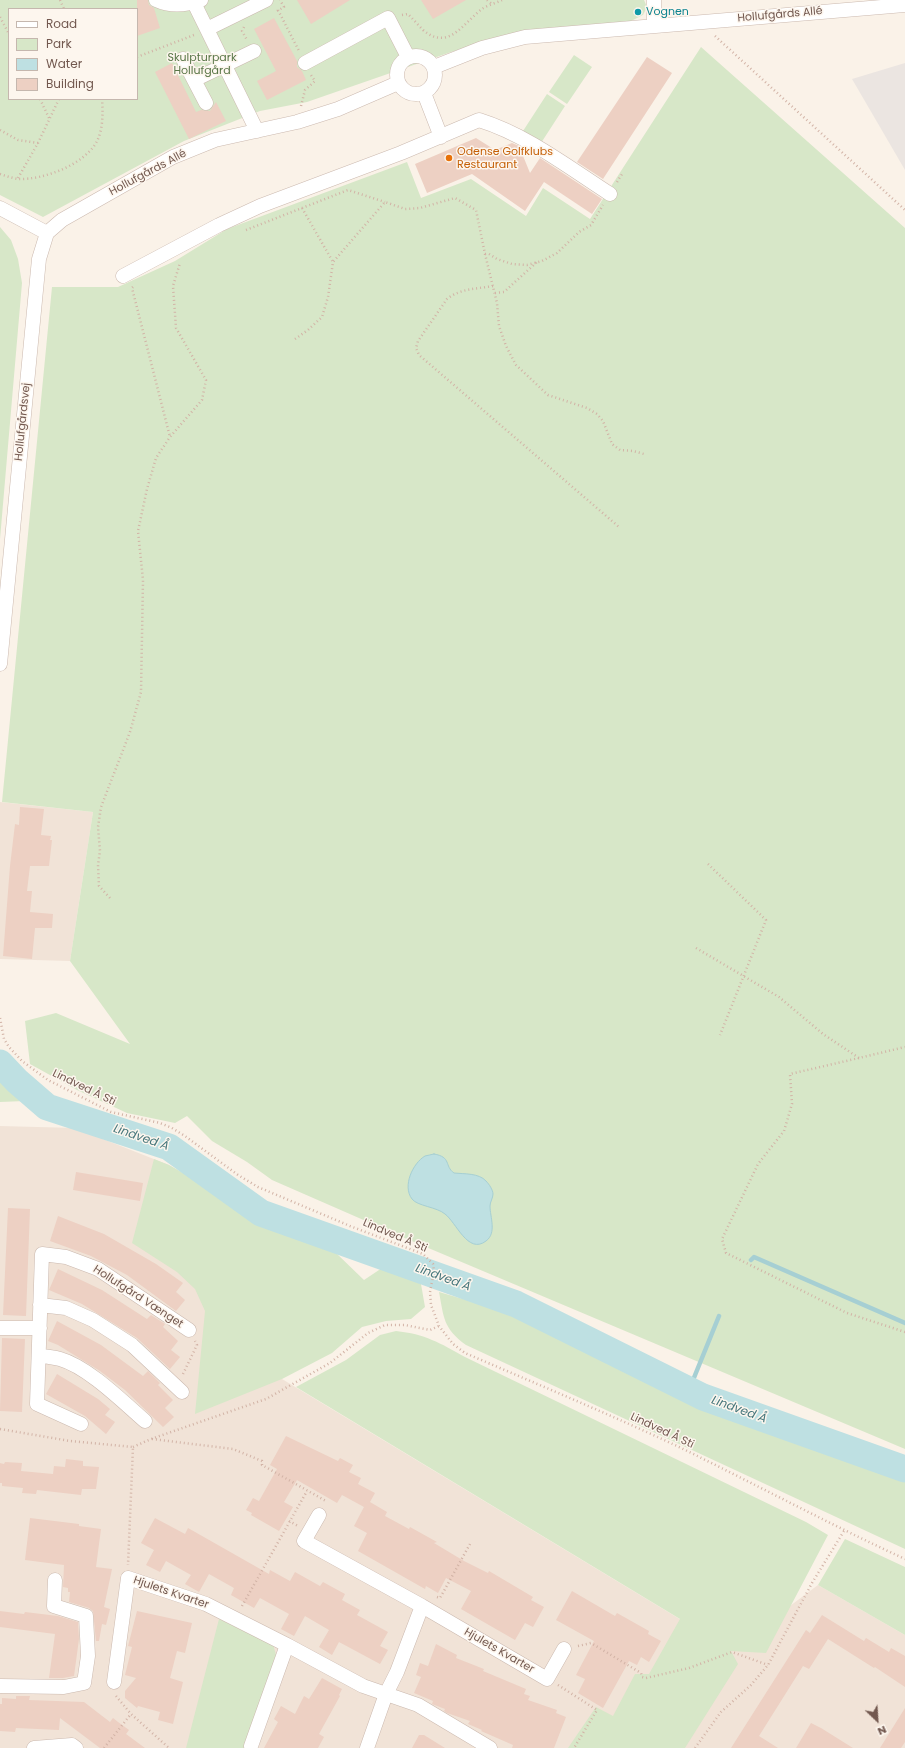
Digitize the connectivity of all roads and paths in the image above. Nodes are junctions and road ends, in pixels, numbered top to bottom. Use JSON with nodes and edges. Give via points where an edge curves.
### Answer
{"nodes":[{"id":1,"x":156,"y":0,"type":"edge"},
{"id":2,"x":266,"y":0,"type":"edge"},
{"id":3,"x":280,"y":0,"type":"edge"},
{"id":4,"x":487,"y":0,"type":"edge"},
{"id":5,"x":502,"y":0,"type":"edge"},
{"id":6,"x":654,"y":0,"type":"edge"},
{"id":7,"x":198,"y":1,"type":"edge"},
{"id":8,"x":492,"y":4,"type":"junction"},
{"id":9,"x":905,"y":6,"type":"edge"},
{"id":10,"x":278,"y":10,"type":"junction"},
{"id":11,"x":271,"y":14,"type":"dead end"},
{"id":12,"x":0,"y":17,"type":"edge"},
{"id":13,"x":388,"y":18,"type":"junction"},
{"id":14,"x":701,"y":22,"type":"junction"},
{"id":15,"x":250,"y":24,"type":"dead end"},
{"id":16,"x":654,"y":26,"type":"junction"},
{"id":17,"x":207,"y":29,"type":"junction"},
{"id":18,"x":8,"y":32,"type":"edge"},
{"id":19,"x":254,"y":51,"type":"joint"},
{"id":20,"x":138,"y":57,"type":"edge"},
{"id":21,"x":408,"y":57,"type":"junction"},
{"id":22,"x":183,"y":59,"type":"dead end"},
{"id":23,"x":305,"y":63,"type":"joint"},
{"id":24,"x":225,"y":65,"type":"junction"},
{"id":25,"x":434,"y":67,"type":"junction"},
{"id":26,"x":194,"y":80,"type":"junction"},
{"id":27,"x":315,"y":81,"type":"dead end"},
{"id":28,"x":398,"y":83,"type":"junction"},
{"id":29,"x":424,"y":93,"type":"junction"},
{"id":30,"x":40,"y":100,"type":"edge"},
{"id":31,"x":58,"y":100,"type":"edge"},
{"id":32,"x":102,"y":100,"type":"edge"},
{"id":33,"x":206,"y":103,"type":"dead end"},
{"id":34,"x":49,"y":118,"type":"junction"},
{"id":35,"x":303,"y":120,"type":"junction"},
{"id":36,"x":0,"y":130,"type":"edge"},
{"id":37,"x":257,"y":131,"type":"junction"},
{"id":38,"x":441,"y":137,"type":"junction"},
{"id":39,"x":38,"y":143,"type":"junction"},
{"id":40,"x":0,"y":174,"type":"edge"},
{"id":41,"x":622,"y":174,"type":"dead end"},
{"id":42,"x":17,"y":179,"type":"junction"},
{"id":43,"x":610,"y":194,"type":"junction"},
{"id":44,"x":385,"y":202,"type":"junction"},
{"id":45,"x":0,"y":208,"type":"edge"},
{"id":46,"x":302,"y":208,"type":"junction"},
{"id":47,"x":905,"y":210,"type":"edge"},
{"id":48,"x":240,"y":232,"type":"dead end"},
{"id":49,"x":47,"y":233,"type":"junction"},
{"id":50,"x":485,"y":254,"type":"junction"},
{"id":51,"x":184,"y":261,"type":"dead end"},
{"id":52,"x":333,"y":262,"type":"junction"},
{"id":53,"x":537,"y":262,"type":"junction"},
{"id":54,"x":180,"y":263,"type":"junction"},
{"id":55,"x":173,"y":266,"type":"dead end"},
{"id":56,"x":123,"y":276,"type":"dead end"},
{"id":57,"x":138,"y":284,"type":"dead end"},
{"id":58,"x":493,"y":286,"type":"junction"},
{"id":59,"x":495,"y":293,"type":"junction"},
{"id":60,"x":295,"y":339,"type":"dead end"},
{"id":61,"x":170,"y":437,"type":"junction"},
{"id":62,"x":644,"y":454,"type":"dead end"},
{"id":63,"x":619,"y":528,"type":"dead end"},
{"id":64,"x":0,"y":664,"type":"edge"},
{"id":65,"x":708,"y":864,"type":"dead end"},
{"id":66,"x":110,"y":898,"type":"dead end"},
{"id":67,"x":696,"y":948,"type":"dead end"},
{"id":68,"x":744,"y":977,"type":"junction"},
{"id":69,"x":0,"y":1018,"type":"edge"},
{"id":70,"x":720,"y":1035,"type":"dead end"},
{"id":71,"x":905,"y":1047,"type":"edge"},
{"id":72,"x":859,"y":1058,"type":"junction"},
{"id":73,"x":40,"y":1305,"type":"junction"},
{"id":74,"x":439,"y":1326,"type":"junction"},
{"id":75,"x":0,"y":1328,"type":"edge"},
{"id":76,"x":40,"y":1328,"type":"junction"},
{"id":77,"x":189,"y":1330,"type":"joint"},
{"id":78,"x":905,"y":1332,"type":"edge"},
{"id":79,"x":39,"y":1355,"type":"junction"},
{"id":80,"x":179,"y":1389,"type":"joint"},
{"id":81,"x":144,"y":1421,"type":"dead end"},
{"id":82,"x":81,"y":1424,"type":"dead end"},
{"id":83,"x":0,"y":1429,"type":"edge"},
{"id":84,"x":151,"y":1438,"type":"junction"},
{"id":85,"x":133,"y":1447,"type":"junction"},
{"id":86,"x":307,"y":1491,"type":"junction"},
{"id":87,"x":319,"y":1515,"type":"joint"},
{"id":88,"x":844,"y":1531,"type":"junction"},
{"id":89,"x":470,"y":1544,"type":"dead end"},
{"id":90,"x":905,"y":1560,"type":"edge"},
{"id":91,"x":128,"y":1578,"type":"junction"},
{"id":92,"x":55,"y":1580,"type":"dead end"},
{"id":93,"x":422,"y":1606,"type":"junction"},
{"id":94,"x":235,"y":1619,"type":"junction"},
{"id":95,"x":287,"y":1645,"type":"junction"},
{"id":96,"x":564,"y":1649,"type":"joint"},
{"id":97,"x":768,"y":1665,"type":"junction"},
{"id":98,"x":547,"y":1679,"type":"junction"},
{"id":99,"x":114,"y":1682,"type":"joint"},
{"id":100,"x":0,"y":1686,"type":"edge"},
{"id":101,"x":386,"y":1694,"type":"junction"},
{"id":102,"x":131,"y":1714,"type":"junction"},
{"id":103,"x":251,"y":1746,"type":"dead end"},
{"id":104,"x":34,"y":1748,"type":"edge"},
{"id":105,"x":76,"y":1748,"type":"edge"},
{"id":106,"x":104,"y":1748,"type":"edge"},
{"id":107,"x":169,"y":1748,"type":"edge"},
{"id":108,"x":367,"y":1748,"type":"edge"},
{"id":109,"x":489,"y":1748,"type":"edge"},
{"id":110,"x":574,"y":1748,"type":"edge"},
{"id":111,"x":695,"y":1748,"type":"edge"}],
"edges":[{"from":1,"to":7,"type":"street","via":[[177,5]]},
{"from":2,"to":17,"type":"street"},
{"from":3,"to":10,"type":"path","via":[[284,7]]},
{"from":4,"to":8,"type":"path"},
{"from":5,"to":8,"type":"path"},
{"from":6,"to":16,"type":"street"},
{"from":7,"to":17,"type":"street"},
{"from":8,"to":13,"type":"path","via":[[456,34],[444,38],[424,30],[408,14]]},
{"from":9,"to":14,"type":"street","name":"Hollufgårds Allé"},
{"from":10,"to":11,"type":"path"},
{"from":10,"to":23,"type":"path"},
{"from":12,"to":18,"type":"path"},
{"from":13,"to":21,"type":"street"},
{"from":13,"to":23,"type":"street"},
{"from":14,"to":16,"type":"street","name":"Hollufgårds Allé"},
{"from":14,"to":47,"type":"path"},
{"from":15,"to":19,"type":"path","via":[[242,31]]},
{"from":16,"to":25,"type":"street","name":"Hollufgårds Allé","via":[[525,37],[482,48]]},
{"from":17,"to":20,"type":"path"},
{"from":17,"to":24,"type":"street"},
{"from":19,"to":24,"type":"street"},
{"from":21,"to":25,"type":"street","via":[[423,57]]},
{"from":21,"to":28,"type":"street","via":[[403,60],[397,71]]},
{"from":22,"to":26,"type":"street"},
{"from":24,"to":26,"type":"street"},
{"from":24,"to":37,"type":"street"},
{"from":25,"to":29,"type":"street","via":[[434,82]]},
{"from":26,"to":33,"type":"street"},
{"from":27,"to":35,"type":"path","via":[[305,90],[301,103]]},
{"from":28,"to":29,"type":"street","via":[[406,92],[418,95]]},
{"from":28,"to":35,"type":"street","name":"Hollufgårds Allé","via":[[338,109]]},
{"from":29,"to":38,"type":"street"},
{"from":30,"to":34,"type":"path"},
{"from":31,"to":34,"type":"path"},
{"from":32,"to":42,"type":"path","via":[[98,139],[88,154],[56,172]]},
{"from":34,"to":39,"type":"path"},
{"from":35,"to":37,"type":"street","name":"Hollufgårds Allé"},
{"from":36,"to":39,"type":"path","via":[[18,140]]},
{"from":37,"to":49,"type":"street","name":"Hollufgårds Allé","via":[[216,140],[173,157],[62,220]]},
{"from":38,"to":43,"type":"street","via":[[479,120],[501,127]]},
{"from":38,"to":56,"type":"street","via":[[260,206]]},
{"from":39,"to":42,"type":"path"},
{"from":40,"to":42,"type":"path"},
{"from":41,"to":43,"type":"path"},
{"from":43,"to":53,"type":"path","via":[[591,225],[579,232],[557,253]]},
{"from":44,"to":46,"type":"path","via":[[348,190]]},
{"from":44,"to":50,"type":"path","via":[[405,209],[420,208],[455,198],[476,210]]},
{"from":44,"to":52,"type":"path"},
{"from":45,"to":49,"type":"street"},
{"from":46,"to":48,"type":"path"},
{"from":46,"to":52,"type":"path"},
{"from":49,"to":64,"type":"street","name":"Hollufgårdsvej","via":[[39,259]]},
{"from":50,"to":53,"type":"path","via":[[512,264],[528,265]]},
{"from":50,"to":58,"type":"path"},
{"from":51,"to":54,"type":"path"},
{"from":52,"to":60,"type":"path","via":[[322,317]]},
{"from":53,"to":59,"type":"path","via":[[504,292]]},
{"from":54,"to":55,"type":"path"},
{"from":54,"to":61,"type":"path","via":[[173,286],[176,328],[206,380],[202,400]]},
{"from":57,"to":61,"type":"path","via":[[132,288]]},
{"from":58,"to":59,"type":"path"},
{"from":58,"to":63,"type":"path","via":[[469,289],[447,299],[418,341],[416,348],[420,355]]},
{"from":59,"to":62,"type":"path","via":[[499,326],[516,365],[548,395],[588,408],[597,414],[603,421],[612,444],[620,450]]},
{"from":61,"to":66,"type":"path","via":[[156,458],[138,531],[143,580],[141,692],[130,732],[101,806],[98,827],[99,886]]},
{"from":65,"to":68,"type":"path","via":[[766,920]]},
{"from":67,"to":68,"type":"path"},
{"from":68,"to":70,"type":"path"},
{"from":68,"to":72,"type":"path","via":[[779,997],[823,1034]]},
{"from":69,"to":74,"type":"path","name":"Lindved Å Sti","via":[[8,1047],[48,1080],[111,1112],[172,1128],[238,1176],[258,1187],[423,1254],[432,1264],[434,1271],[430,1292],[431,1306]]},
{"from":71,"to":72,"type":"path"},
{"from":72,"to":78,"type":"path","via":[[790,1074],[792,1104],[784,1131],[758,1164],[722,1239],[726,1253],[847,1313]]},
{"from":73,"to":76,"type":"street","name":"Hollufgård Vænget"},
{"from":73,"to":77,"type":"street","name":"Hollufgård Vænget","via":[[42,1254],[66,1257],[98,1269]]},
{"from":73,"to":80,"type":"street","via":[[66,1308],[93,1320],[132,1345]]},
{"from":74,"to":84,"type":"path","via":[[430,1330],[405,1325],[385,1325],[368,1333],[330,1362],[266,1399]]},
{"from":74,"to":88,"type":"path","name":"Lindved Å Sti","via":[[453,1344],[465,1353],[602,1411]]},
{"from":75,"to":76,"type":"street"},
{"from":76,"to":79,"type":"street","name":"Hollufgård Vænget"},
{"from":77,"to":80,"type":"path","via":[[198,1345]]},
{"from":79,"to":81,"type":"street","via":[[77,1366]]},
{"from":79,"to":82,"type":"street","name":"Hollufgård Vænget","via":[[37,1404]]},
{"from":83,"to":85,"type":"path","via":[[70,1441]]},
{"from":84,"to":85,"type":"path"},
{"from":84,"to":86,"type":"path","via":[[233,1449],[262,1461],[262,1465]]},
{"from":85,"to":91,"type":"path"},
{"from":86,"to":87,"type":"path","via":[[326,1501]]},
{"from":86,"to":94,"type":"path"},
{"from":87,"to":93,"type":"street","name":"Hjulets Kvarter","via":[[304,1541]]},
{"from":88,"to":90,"type":"path","name":"Lindved Å Sti"},
{"from":88,"to":97,"type":"path","via":[[812,1583]]},
{"from":89,"to":93,"type":"path","via":[[440,1598],[428,1593]]},
{"from":91,"to":94,"type":"street","name":"Hjulets Kvarter","via":[[206,1604]]},
{"from":91,"to":99,"type":"street","name":"Hjulets Kvarter"},
{"from":92,"to":100,"type":"street","via":[[54,1606],[86,1616],[88,1656],[84,1683],[64,1687]]},
{"from":93,"to":98,"type":"street","name":"Hjulets Kvarter"},
{"from":93,"to":101,"type":"street"},
{"from":94,"to":95,"type":"street","name":"Hjulets Kvarter"},
{"from":95,"to":101,"type":"street","name":"Hjulets Kvarter","via":[[363,1686]]},
{"from":95,"to":103,"type":"street"},
{"from":96,"to":97,"type":"path","via":[[591,1643],[642,1673],[642,1677],[646,1678],[689,1668],[732,1652]]},
{"from":96,"to":98,"type":"street","name":"Hjulets Kvarter"},
{"from":97,"to":111,"type":"path","via":[[751,1685],[721,1712]]},
{"from":98,"to":110,"type":"path","via":[[596,1710]]},
{"from":99,"to":102,"type":"path","via":[[114,1694]]},
{"from":101,"to":108,"type":"street"},
{"from":101,"to":109,"type":"street","name":"Hjulets Kvarter","via":[[418,1705]]},
{"from":102,"to":106,"type":"path"},
{"from":102,"to":107,"type":"path"},
{"from":104,"to":105,"type":"street","via":[[72,1745]]}]}
